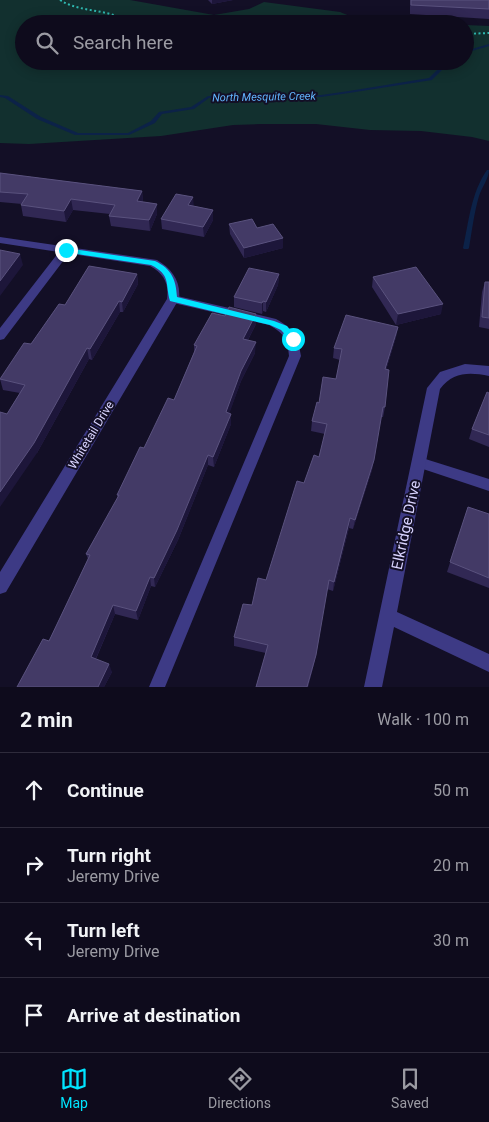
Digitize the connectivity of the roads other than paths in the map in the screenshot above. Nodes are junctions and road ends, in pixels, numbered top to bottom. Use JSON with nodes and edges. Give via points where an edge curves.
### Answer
{"nodes":[{"id":1,"x":0,"y":240,"type":"edge"},
{"id":2,"x":66,"y":250,"type":"junction"},
{"id":3,"x":173,"y":299,"type":"junction"},
{"id":4,"x":0,"y":336,"type":"edge"},
{"id":5,"x":489,"y":371,"type":"edge"},
{"id":6,"x":419,"y":462,"type":"junction"},
{"id":7,"x":489,"y":485,"type":"edge"},
{"id":8,"x":0,"y":587,"type":"edge"},
{"id":9,"x":387,"y":616,"type":"junction"},
{"id":10,"x":489,"y":663,"type":"edge"},
{"id":11,"x":157,"y":687,"type":"edge"},
{"id":12,"x":373,"y":687,"type":"edge"}],
"edges":[{"from":1,"to":2,"type":"street"},
{"from":2,"to":3,"type":"street","via":[[152,263],[163,268],[172,281]]},
{"from":2,"to":4,"type":"lane"},
{"from":3,"to":8,"type":"street","name":"Whitetail Drive"},
{"from":3,"to":11,"type":"lane","via":[[272,322],[284,328],[293,339],[295,356]]},
{"from":5,"to":6,"type":"street","name":"Elkridge Drive","via":[[463,368],[439,380],[434,388]]},
{"from":6,"to":7,"type":"lane"},
{"from":6,"to":9,"type":"street","name":"Elkridge Drive"},
{"from":9,"to":10,"type":"street"},
{"from":9,"to":12,"type":"street","name":"Elkridge Drive"}]}
